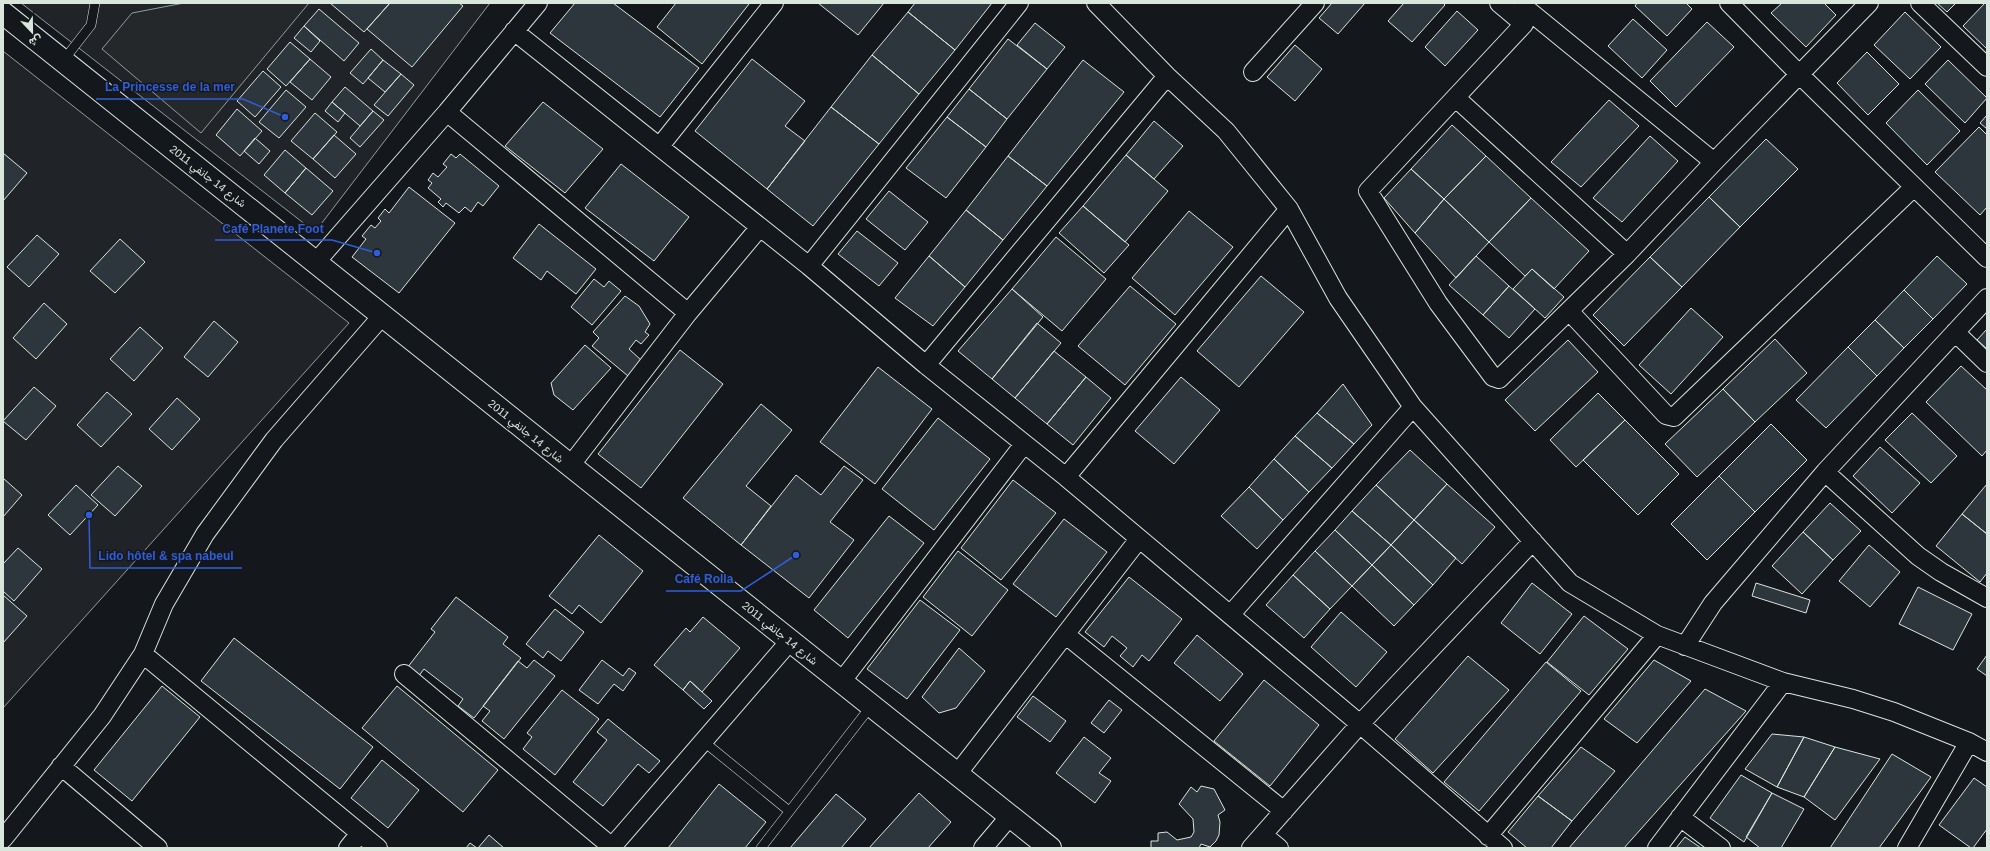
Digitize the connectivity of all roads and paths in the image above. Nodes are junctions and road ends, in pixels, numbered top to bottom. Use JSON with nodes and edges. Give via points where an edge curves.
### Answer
{"nodes":[{"id":1,"x":95,"y":3,"type":"edge"},
{"id":2,"x":538,"y":3,"type":"edge"},
{"id":3,"x":774,"y":3,"type":"edge"},
{"id":4,"x":1020,"y":3,"type":"edge"},
{"id":5,"x":1096,"y":3,"type":"edge"},
{"id":6,"x":1315,"y":3,"type":"edge"},
{"id":7,"x":1499,"y":3,"type":"edge"},
{"id":8,"x":1729,"y":3,"type":"edge"},
{"id":9,"x":1869,"y":3,"type":"edge"},
{"id":10,"x":1920,"y":3,"type":"edge"},
{"id":11,"x":1524,"y":4,"type":"edge"},
{"id":12,"x":3,"y":13,"type":"edge"},
{"id":13,"x":1524,"y":24,"type":"junction"},
{"id":14,"x":514,"y":31,"type":"junction"},
{"id":15,"x":63,"y":61,"type":"junction"},
{"id":16,"x":1987,"y":67,"type":"edge"},
{"id":17,"x":1253,"y":72,"type":"dead end"},
{"id":18,"x":1167,"y":76,"type":"junction"},
{"id":19,"x":1800,"y":76,"type":"junction"},
{"id":20,"x":1456,"y":98,"type":"junction"},
{"id":21,"x":447,"y":112,"type":"junction"},
{"id":22,"x":660,"y":146,"type":"junction"},
{"id":23,"x":1714,"y":162,"type":"junction"},
{"id":24,"x":1914,"y":187,"type":"junction"},
{"id":25,"x":1289,"y":209,"type":"junction"},
{"id":26,"x":760,"y":227,"type":"junction"},
{"id":27,"x":1627,"y":254,"type":"junction"},
{"id":28,"x":1987,"y":258,"type":"edge"},
{"id":29,"x":316,"y":262,"type":"junction"},
{"id":30,"x":809,"y":266,"type":"junction"},
{"id":31,"x":1987,"y":298,"type":"edge"},
{"id":32,"x":1570,"y":312,"type":"junction"},
{"id":33,"x":688,"y":313,"type":"junction"},
{"id":34,"x":382,"y":316,"type":"junction"},
{"id":35,"x":1955,"y":332,"type":"junction"},
{"id":36,"x":1987,"y":363,"type":"edge"},
{"id":37,"x":926,"y":364,"type":"junction"},
{"id":38,"x":1413,"y":407,"type":"junction"},
{"id":39,"x":1024,"y":444,"type":"junction"},
{"id":40,"x":570,"y":466,"type":"junction"},
{"id":41,"x":1825,"y":472,"type":"junction"},
{"id":42,"x":1066,"y":477,"type":"junction"},
{"id":43,"x":1139,"y":539,"type":"junction"},
{"id":44,"x":1533,"y":541,"type":"junction"},
{"id":45,"x":1987,"y":598,"type":"edge"},
{"id":46,"x":1231,"y":614,"type":"junction"},
{"id":47,"x":1066,"y":635,"type":"junction"},
{"id":48,"x":1657,"y":635,"type":"junction"},
{"id":49,"x":790,"y":641,"type":"junction"},
{"id":50,"x":1685,"y":646,"type":"junction"},
{"id":51,"x":143,"y":654,"type":"junction"},
{"id":52,"x":404,"y":674,"type":"dead end"},
{"id":53,"x":841,"y":682,"type":"junction"},
{"id":54,"x":1782,"y":682,"type":"junction"},
{"id":55,"x":871,"y":706,"type":"junction"},
{"id":56,"x":1360,"y":724,"type":"junction"},
{"id":57,"x":703,"y":741,"type":"junction"},
{"id":58,"x":1969,"y":742,"type":"junction"},
{"id":59,"x":1987,"y":752,"type":"edge"},
{"id":60,"x":61,"y":766,"type":"junction"},
{"id":61,"x":958,"y":773,"type":"junction"},
{"id":62,"x":789,"y":811,"type":"junction"},
{"id":63,"x":1284,"y":811,"type":"junction"},
{"id":64,"x":1010,"y":816,"type":"junction"},
{"id":65,"x":1680,"y":817,"type":"junction"},
{"id":66,"x":360,"y":833,"type":"junction"},
{"id":67,"x":1488,"y":836,"type":"junction"},
{"id":68,"x":3,"y":839,"type":"edge"},
{"id":69,"x":1257,"y":841,"type":"edge"},
{"id":70,"x":612,"y":847,"type":"edge"},
{"id":71,"x":158,"y":848,"type":"edge"},
{"id":72,"x":348,"y":848,"type":"edge"},
{"id":73,"x":378,"y":848,"type":"edge"},
{"id":74,"x":761,"y":848,"type":"edge"},
{"id":75,"x":983,"y":848,"type":"edge"},
{"id":76,"x":1050,"y":848,"type":"edge"},
{"id":77,"x":1279,"y":848,"type":"edge"},
{"id":78,"x":1503,"y":848,"type":"edge"},
{"id":79,"x":1657,"y":848,"type":"edge"},
{"id":80,"x":1721,"y":848,"type":"edge"},
{"id":81,"x":1907,"y":848,"type":"edge"}],
"edges":[{"from":1,"to":15,"type":"lane","via":[[91,24]]},
{"from":2,"to":14,"type":"street"},
{"from":3,"to":22,"type":"street"},
{"from":4,"to":30,"type":"street"},
{"from":5,"to":18,"type":"street"},
{"from":6,"to":17,"type":"street"},
{"from":7,"to":13,"type":"street"},
{"from":8,"to":19,"type":"street"},
{"from":9,"to":19,"type":"street"},
{"from":10,"to":16,"type":"street"},
{"from":11,"to":13,"type":"street"},
{"from":11,"to":23,"type":"street"},
{"from":12,"to":15,"type":"street","name":"شارع 14 جانفي 2011"},
{"from":13,"to":20,"type":"street"},
{"from":14,"to":21,"type":"street"},
{"from":14,"to":22,"type":"street"},
{"from":15,"to":29,"type":"street","name":"شارع 14 جانفي 2011"},
{"from":18,"to":25,"type":"street","via":[[1226,131]]},
{"from":18,"to":37,"type":"street"},
{"from":19,"to":23,"type":"street"},
{"from":19,"to":24,"type":"street"},
{"from":20,"to":27,"type":"street"},
{"from":20,"to":32,"type":"street","via":[[1372,186],[1368,191],[1370,195],[1438,303],[1495,378],[1501,378]]},
{"from":21,"to":29,"type":"street"},
{"from":21,"to":33,"type":"street"},
{"from":22,"to":26,"type":"street"},
{"from":23,"to":27,"type":"street"},
{"from":24,"to":28,"type":"street"},
{"from":24,"to":32,"type":"street","via":[[1674,417],[1666,415]]},
{"from":25,"to":38,"type":"street","via":[[1338,298]]},
{"from":25,"to":42,"type":"street"},
{"from":26,"to":30,"type":"street"},
{"from":26,"to":33,"type":"street"},
{"from":27,"to":32,"type":"street"},
{"from":29,"to":34,"type":"street","name":"شارع 14 جانفي 2011"},
{"from":30,"to":37,"type":"street"},
{"from":31,"to":35,"type":"street"},
{"from":33,"to":40,"type":"street"},
{"from":34,"to":40,"type":"street","name":"شارع 14 جانفي 2011"},
{"from":34,"to":51,"type":"street","via":[[274,440],[205,534],[164,604]]},
{"from":35,"to":36,"type":"street"},
{"from":35,"to":41,"type":"street"},
{"from":37,"to":39,"type":"street"},
{"from":38,"to":44,"type":"street"},
{"from":38,"to":46,"type":"street"},
{"from":39,"to":42,"type":"street"},
{"from":39,"to":53,"type":"street"},
{"from":40,"to":49,"type":"street","name":"شارع 14 جانفي 2011"},
{"from":41,"to":45,"type":"street","via":[[1918,556]]},
{"from":41,"to":50,"type":"street","via":[[1713,603]]},
{"from":42,"to":43,"type":"street"},
{"from":43,"to":46,"type":"street"},
{"from":43,"to":47,"type":"street"},
{"from":44,"to":48,"type":"street","via":[[1570,582]]},
{"from":44,"to":56,"type":"street"},
{"from":46,"to":56,"type":"street"},
{"from":47,"to":61,"type":"street"},
{"from":47,"to":63,"type":"street"},
{"from":48,"to":50,"type":"street"},
{"from":48,"to":67,"type":"street"},
{"from":49,"to":53,"type":"street","name":"شارع 14 جانفي 2011"},
{"from":49,"to":57,"type":"street"},
{"from":50,"to":54,"type":"street"},
{"from":51,"to":60,"type":"street","via":[[102,716]]},
{"from":51,"to":66,"type":"street"},
{"from":52,"to":70,"type":"street"},
{"from":53,"to":55,"type":"street","name":"شارع 14 جانفي 2011"},
{"from":54,"to":58,"type":"street","via":[[1860,701]]},
{"from":54,"to":65,"type":"street"},
{"from":55,"to":61,"type":"street","name":"شارع 14 جانفي 2011"},
{"from":55,"to":62,"type":"lane"},
{"from":56,"to":63,"type":"street"},
{"from":56,"to":67,"type":"street"},
{"from":57,"to":62,"type":"lane"},
{"from":57,"to":70,"type":"street"},
{"from":58,"to":59,"type":"street"},
{"from":58,"to":81,"type":"street"},
{"from":60,"to":68,"type":"street"},
{"from":60,"to":71,"type":"street"},
{"from":61,"to":64,"type":"street","name":"شارع 14 جانفي 2011"},
{"from":62,"to":74,"type":"lane"},
{"from":63,"to":69,"type":"street"},
{"from":64,"to":75,"type":"street"},
{"from":64,"to":76,"type":"street","name":"شارع 14 جانفي 2011"},
{"from":65,"to":79,"type":"street"},
{"from":65,"to":80,"type":"street"},
{"from":66,"to":72,"type":"street"},
{"from":66,"to":73,"type":"street"},
{"from":67,"to":78,"type":"street"},
{"from":69,"to":77,"type":"street"}]}
